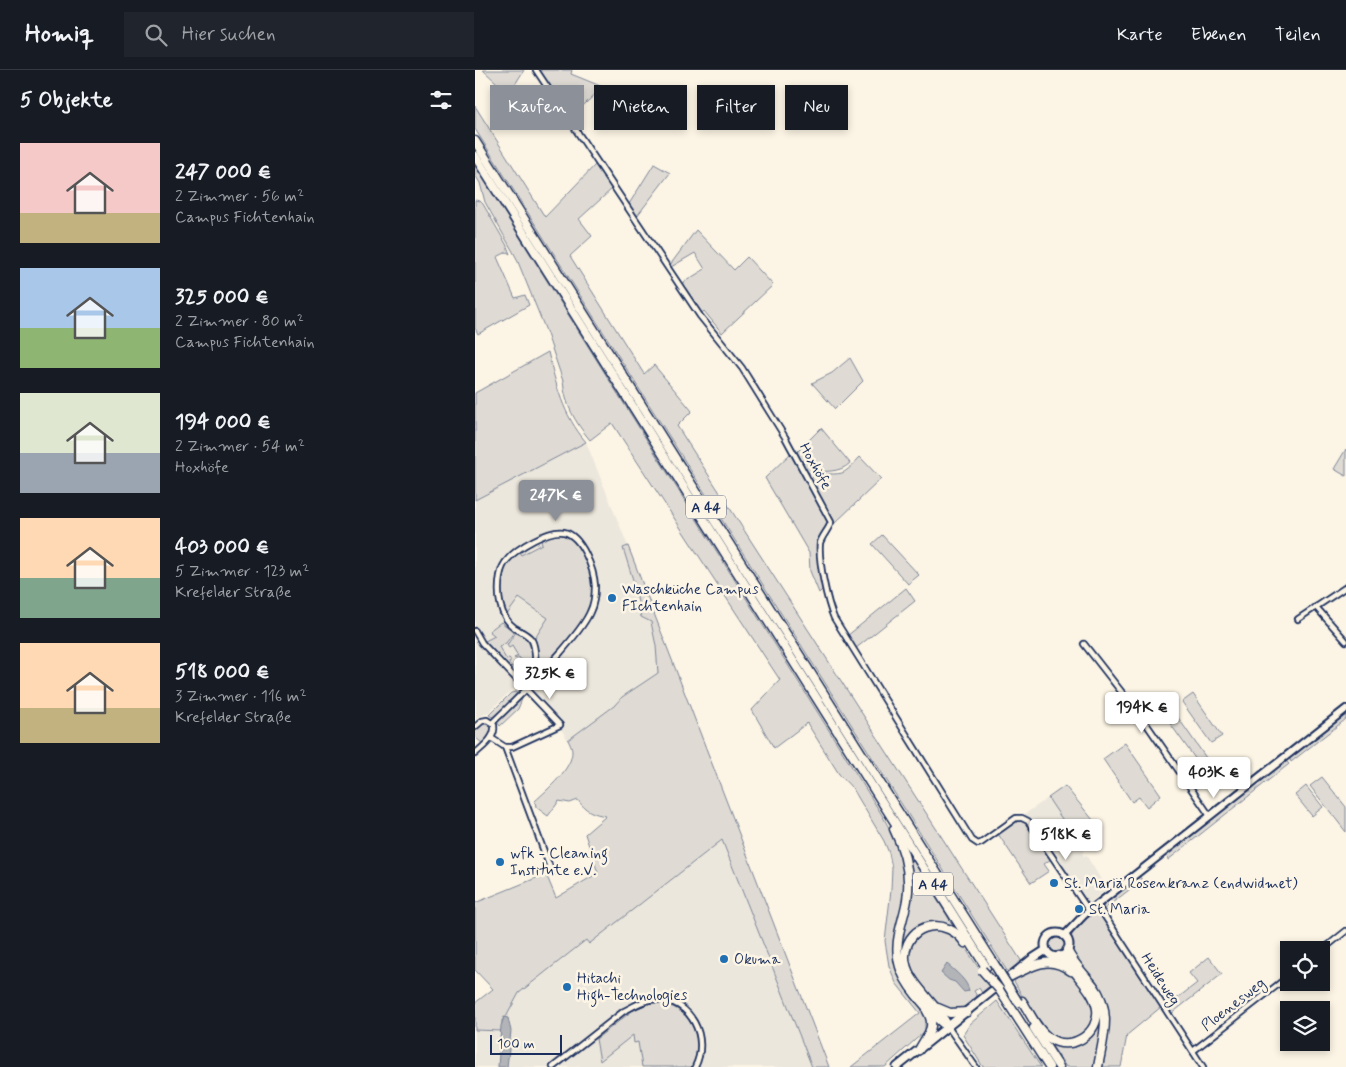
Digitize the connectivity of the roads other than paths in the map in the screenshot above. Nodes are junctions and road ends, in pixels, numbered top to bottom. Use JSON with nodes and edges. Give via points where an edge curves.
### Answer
{"nodes":[{"id":1,"x":536,"y":70,"type":"edge"},
{"id":2,"x":475,"y":141,"type":"edge"},
{"id":3,"x":475,"y":156,"type":"edge"},
{"id":4,"x":1346,"y":587,"type":"edge"},
{"id":5,"x":1316,"y":607,"type":"junction"},
{"id":6,"x":1299,"y":619,"type":"dead end"},
{"id":7,"x":475,"y":631,"type":"edge"},
{"id":8,"x":1346,"y":641,"type":"edge"},
{"id":9,"x":1084,"y":644,"type":"dead end"},
{"id":10,"x":535,"y":680,"type":"junction"},
{"id":11,"x":526,"y":689,"type":"junction"},
{"id":12,"x":1346,"y":708,"type":"edge"},
{"id":13,"x":492,"y":723,"type":"junction"},
{"id":14,"x":475,"y":726,"type":"edge"},
{"id":15,"x":491,"y":738,"type":"junction"},
{"id":16,"x":505,"y":747,"type":"junction"},
{"id":17,"x":475,"y":754,"type":"edge"},
{"id":18,"x":880,"y":800,"type":"junction"},
{"id":19,"x":1210,"y":816,"type":"junction"},
{"id":20,"x":552,"y":872,"type":"dead end"},
{"id":21,"x":1096,"y":905,"type":"junction"},
{"id":22,"x":1089,"y":911,"type":"junction"},
{"id":23,"x":1346,"y":931,"type":"edge"},
{"id":24,"x":1064,"y":936,"type":"junction"},
{"id":25,"x":1330,"y":944,"type":"edge"},
{"id":26,"x":1046,"y":950,"type":"junction"},
{"id":27,"x":1067,"y":950,"type":"junction"},
{"id":28,"x":1059,"y":956,"type":"junction"},
{"id":29,"x":989,"y":965,"type":"junction"},
{"id":30,"x":1011,"y":976,"type":"junction"},
{"id":31,"x":1083,"y":982,"type":"junction"},
{"id":32,"x":1280,"y":983,"type":"edge"},
{"id":33,"x":919,"y":998,"type":"junction"},
{"id":34,"x":1017,"y":1003,"type":"junction"},
{"id":35,"x":935,"y":1007,"type":"junction"},
{"id":36,"x":967,"y":1012,"type":"junction"},
{"id":37,"x":948,"y":1027,"type":"junction"},
{"id":38,"x":919,"y":1050,"type":"junction"},
{"id":39,"x":1193,"y":1051,"type":"junction"},
{"id":40,"x":553,"y":1067,"type":"edge"},
{"id":41,"x":695,"y":1067,"type":"edge"},
{"id":42,"x":897,"y":1067,"type":"edge"},
{"id":43,"x":976,"y":1067,"type":"edge"},
{"id":44,"x":1049,"y":1067,"type":"edge"},
{"id":45,"x":1059,"y":1067,"type":"edge"},
{"id":46,"x":1098,"y":1067,"type":"edge"},
{"id":47,"x":1203,"y":1067,"type":"edge"}],
"edges":[{"from":1,"to":22,"type":"street","name":"Hoxhöfe","via":[[700,316],[743,368],[806,474],[831,522],[821,541],[820,554],[834,618],[972,840],[981,843],[1017,818],[1028,821]]},
{"from":2,"to":29,"type":"highway","number":"A 44","via":[[968,923]]},
{"from":3,"to":18,"type":"highway","number":"A 44"},
{"from":4,"to":5,"type":"street"},
{"from":5,"to":6,"type":"street"},
{"from":5,"to":8,"type":"street"},
{"from":7,"to":11,"type":"street","via":[[482,643]]},
{"from":9,"to":19,"type":"street","via":[[1149,727]]},
{"from":10,"to":10,"type":"street","via":[[569,643],[587,618],[594,600],[595,583],[587,558],[578,541],[564,532],[546,534],[514,553],[500,576],[500,605],[504,617],[531,639],[534,646]]},
{"from":10,"to":11,"type":"street"},
{"from":11,"to":13,"type":"street"},
{"from":11,"to":16,"type":"street","via":[[560,724],[512,747]]},
{"from":12,"to":19,"type":"main road"},
{"from":13,"to":14,"type":"street","via":[[485,720]]},
{"from":13,"to":15,"type":"street","via":[[495,732]]},
{"from":15,"to":16,"type":"street"},
{"from":15,"to":17,"type":"street"},
{"from":16,"to":20,"type":"street"},
{"from":18,"to":29,"type":"highway","number":"A 44"},
{"from":18,"to":33,"type":"highway","via":[[901,845],[907,870],[907,898],[897,946],[898,964],[905,981]]},
{"from":19,"to":21,"type":"main road"},
{"from":21,"to":22,"type":"main road"},
{"from":21,"to":39,"type":"street","name":"Heideweg"},
{"from":22,"to":24,"type":"main road"},
{"from":23,"to":25,"type":"street"},
{"from":24,"to":26,"type":"main road","via":[[1050,935],[1045,940]]},
{"from":24,"to":27,"type":"main road","via":[[1068,941]]},
{"from":26,"to":28,"type":"main road"},
{"from":26,"to":30,"type":"main road"},
{"from":27,"to":28,"type":"main road"},
{"from":27,"to":46,"type":"highway","via":[[1097,990],[1104,1006],[1106,1028]]},
{"from":28,"to":31,"type":"highway"},
{"from":29,"to":34,"type":"highway","number":"A 44","bridge":true},
{"from":29,"to":34,"type":"highway","number":"A 44","bridge":true,"via":[[999,989]]},
{"from":29,"to":35,"type":"highway","via":[[964,940],[944,926],[923,929],[915,934],[907,947],[907,965],[913,979]]},
{"from":30,"to":31,"type":"highway","via":[[1037,964],[1053,962],[1069,969]]},
{"from":30,"to":36,"type":"main road"},
{"from":31,"to":34,"type":"highway","via":[[1095,1000],[1097,1017],[1089,1033],[1075,1042],[1061,1043],[1048,1038]]},
{"from":32,"to":39,"type":"street","name":"Ploenesweg"},
{"from":33,"to":37,"type":"highway"},
{"from":33,"to":38,"type":"highway","via":[[932,1024]]},
{"from":34,"to":44,"type":"highway","number":"A 44"},
{"from":34,"to":45,"type":"highway","number":"A 44"},
{"from":35,"to":36,"type":"highway","via":[[950,1013]]},
{"from":35,"to":37,"type":"highway"},
{"from":36,"to":37,"type":"main road"},
{"from":37,"to":38,"type":"main road"},
{"from":37,"to":43,"type":"street"},
{"from":38,"to":42,"type":"main road"},
{"from":39,"to":47,"type":"street","name":"Heideweg"},
{"from":40,"to":41,"type":"street","via":[[624,1011],[658,999],[682,1008],[698,1029],[701,1047]]}]}
